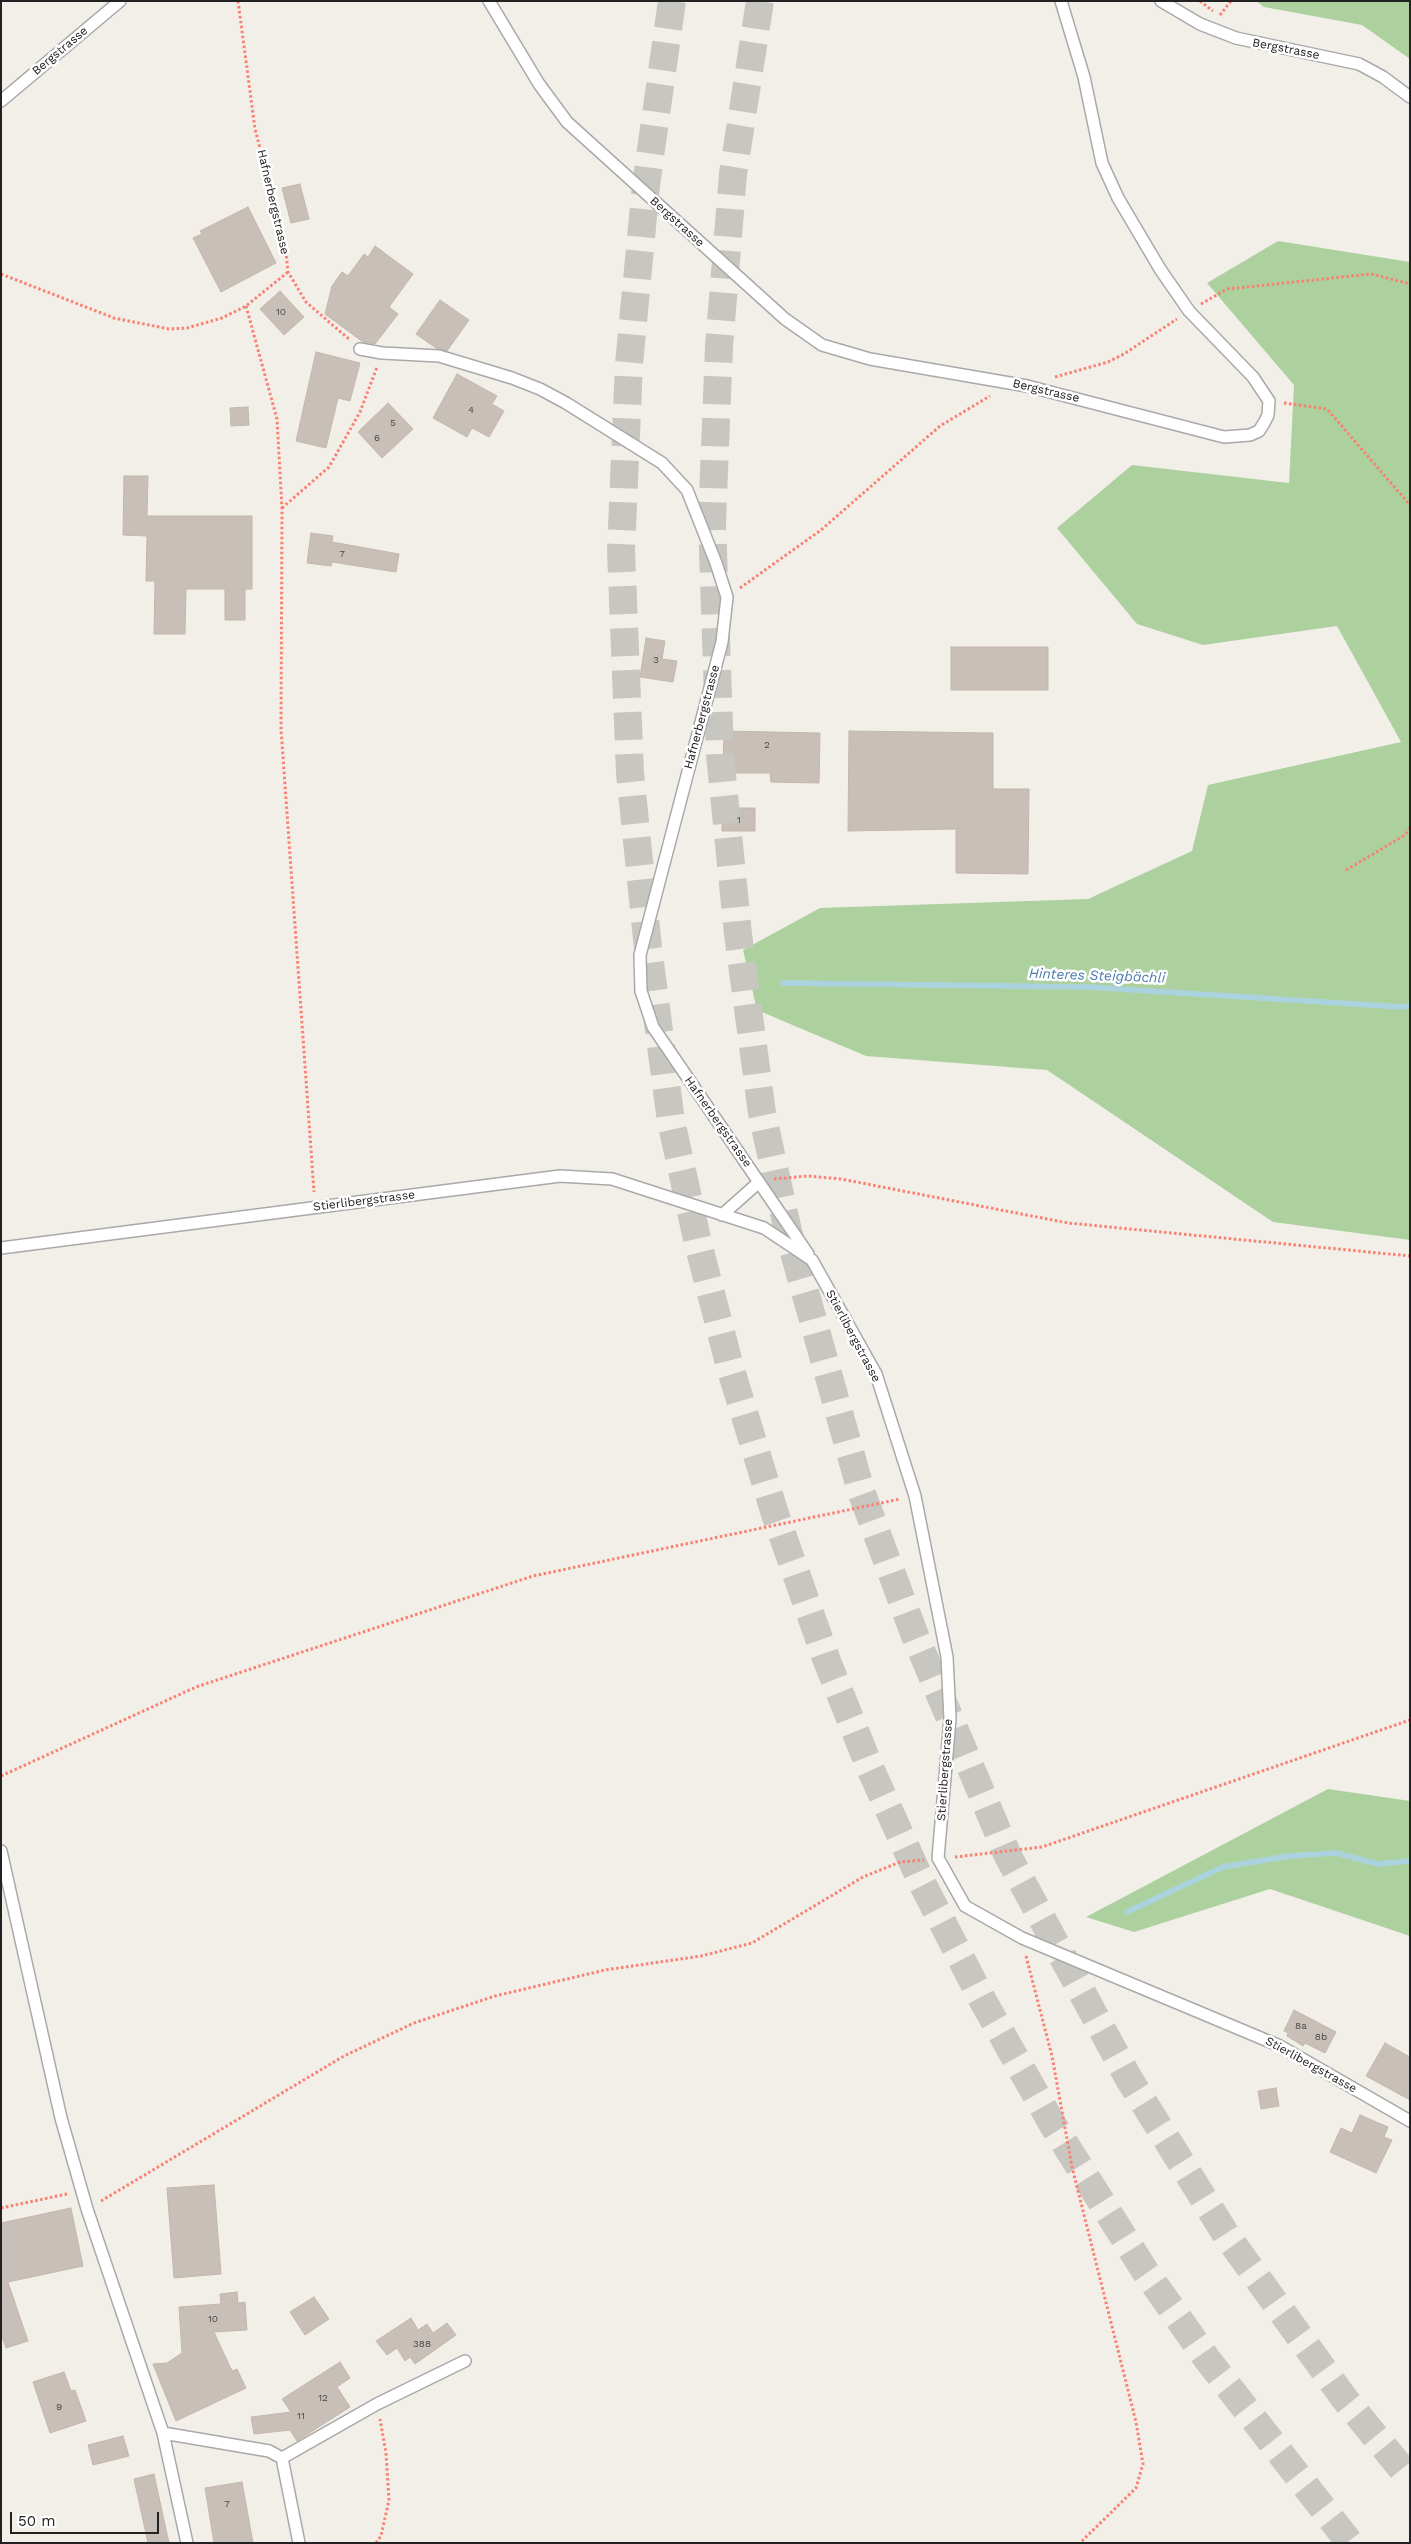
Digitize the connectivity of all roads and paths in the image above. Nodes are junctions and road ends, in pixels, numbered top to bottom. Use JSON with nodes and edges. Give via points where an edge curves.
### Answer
{"nodes":[{"id":1,"x":120,"y":1,"type":"edge"},
{"id":2,"x":238,"y":1,"type":"edge"},
{"id":3,"x":489,"y":1,"type":"edge"},
{"id":4,"x":1061,"y":1,"type":"edge"},
{"id":5,"x":1161,"y":1,"type":"edge"},
{"id":6,"x":1230,"y":1,"type":"edge"},
{"id":7,"x":1219,"y":16,"type":"dead end"},
{"id":8,"x":1410,"y":97,"type":"edge"},
{"id":9,"x":1,"y":101,"type":"edge"},
{"id":10,"x":288,"y":272,"type":"junction"},
{"id":11,"x":1,"y":274,"type":"edge"},
{"id":12,"x":1410,"y":284,"type":"edge"},
{"id":13,"x":246,"y":306,"type":"junction"},
{"id":14,"x":1189,"y":311,"type":"junction"},
{"id":15,"x":360,"y":349,"type":"joint"},
{"id":16,"x":382,"y":353,"type":"junction"},
{"id":17,"x":1054,"y":378,"type":"dead end"},
{"id":18,"x":994,"y":394,"type":"dead end"},
{"id":19,"x":1269,"y":401,"type":"junction"},
{"id":20,"x":1410,"y":505,"type":"edge"},
{"id":21,"x":282,"y":508,"type":"junction"},
{"id":22,"x":727,"y":597,"type":"junction"},
{"id":23,"x":1410,"y":828,"type":"edge"},
{"id":24,"x":1346,"y":870,"type":"dead end"},
{"id":25,"x":759,"y":1182,"type":"junction"},
{"id":26,"x":315,"y":1208,"type":"junction"},
{"id":27,"x":722,"y":1215,"type":"junction"},
{"id":28,"x":1,"y":1248,"type":"edge"},
{"id":29,"x":1410,"y":1256,"type":"edge"},
{"id":30,"x":812,"y":1260,"type":"junction"},
{"id":31,"x":915,"y":1496,"type":"junction"},
{"id":32,"x":1410,"y":1720,"type":"edge"},
{"id":33,"x":1,"y":1776,"type":"edge"},
{"id":34,"x":1,"y":1851,"type":"edge"},
{"id":35,"x":938,"y":1858,"type":"junction"},
{"id":36,"x":1022,"y":1938,"type":"junction"},
{"id":37,"x":1410,"y":2121,"type":"edge"},
{"id":38,"x":82,"y":2191,"type":"junction"},
{"id":39,"x":1,"y":2208,"type":"edge"},
{"id":40,"x":87,"y":2208,"type":"junction"},
{"id":41,"x":465,"y":2361,"type":"dead end"},
{"id":42,"x":377,"y":2404,"type":"junction"},
{"id":43,"x":163,"y":2433,"type":"junction"},
{"id":44,"x":282,"y":2458,"type":"junction"},
{"id":45,"x":187,"y":2543,"type":"edge"},
{"id":46,"x":299,"y":2543,"type":"edge"},
{"id":47,"x":376,"y":2543,"type":"edge"},
{"id":48,"x":1080,"y":2543,"type":"edge"}],
"edges":[{"from":1,"to":9,"type":"lane","name":"Bergstrasse"},
{"from":2,"to":10,"type":"path","name":"Hafnerbergstrasse","via":[[255,129],[285,243]]},
{"from":3,"to":19,"type":"lane","name":"Bergstrasse","via":[[567,122],[785,319],[822,345],[870,359],[1027,386],[1224,437],[1259,431],[1268,415]]},
{"from":4,"to":14,"type":"lane","via":[[1077,51],[1108,178],[1160,269]]},
{"from":5,"to":8,"type":"lane","name":"Bergstrasse","via":[[1200,24],[1236,38],[1359,64]]},
{"from":6,"to":7,"type":"path"},
{"from":10,"to":13,"type":"path","name":"Hafnerbergstrasse"},
{"from":10,"to":15,"type":"path","via":[[306,302]]},
{"from":11,"to":13,"type":"path","name":"Hafnerbergstrasse","via":[[114,318],[169,329],[207,323]]},
{"from":12,"to":14,"type":"path","via":[[1371,274],[1227,289]]},
{"from":13,"to":21,"type":"path","via":[[276,419]]},
{"from":14,"to":17,"type":"path","via":[[1108,362]]},
{"from":14,"to":19,"type":"lane","via":[[1253,378]]},
{"from":15,"to":16,"type":"lane","name":"Hafnerbergstrasse"},
{"from":16,"to":21,"type":"path","via":[[360,412],[329,467]]},
{"from":16,"to":22,"type":"lane","name":"Hafnerbergstrasse","via":[[439,356],[512,378],[566,403],[662,463],[687,490]]},
{"from":18,"to":22,"type":"path","via":[[940,426],[821,530]]},
{"from":19,"to":20,"type":"path","via":[[1326,409]]},
{"from":21,"to":26,"type":"path","via":[[281,729]]},
{"from":22,"to":25,"type":"lane","name":"Hafnerbergstrasse","via":[[722,642],[640,955],[641,991],[653,1027]]},
{"from":23,"to":24,"type":"path","via":[[1405,835]]},
{"from":25,"to":27,"type":"lane"},
{"from":25,"to":29,"type":"path","via":[[808,1176],[840,1179],[1068,1223]]},
{"from":25,"to":30,"type":"lane","name":"Hafnerbergstrasse"},
{"from":26,"to":27,"type":"lane","name":"Stierlibergstrasse","via":[[560,1176],[612,1179]]},
{"from":26,"to":28,"type":"lane","name":"Stierlibergstrasse"},
{"from":27,"to":30,"type":"lane","name":"Stierlibergstrasse","via":[[764,1228]]},
{"from":30,"to":31,"type":"lane","name":"Stierlibergstrasse","via":[[876,1374]]},
{"from":31,"to":33,"type":"path","via":[[532,1576],[196,1686]]},
{"from":31,"to":35,"type":"lane","name":"Stierlibergstrasse","via":[[947,1657],[950,1719]]},
{"from":32,"to":35,"type":"path","via":[[1042,1847]]},
{"from":34,"to":38,"type":"lane","via":[[61,2118]]},
{"from":35,"to":36,"type":"lane","name":"Stierlibergstrasse","via":[[965,1906]]},
{"from":35,"to":40,"type":"path","via":[[900,1862],[863,1877],[752,1943],[701,1956],[605,1970],[495,1996],[414,2023],[344,2056]]},
{"from":36,"to":37,"type":"lane","name":"Stierlibergstrasse","via":[[1280,2046]]},
{"from":36,"to":48,"type":"path","via":[[1052,2056],[1072,2167],[1136,2422],[1143,2464],[1136,2488]]},
{"from":38,"to":39,"type":"path"},
{"from":38,"to":40,"type":"lane"},
{"from":40,"to":43,"type":"lane"},
{"from":41,"to":42,"type":"lane"},
{"from":42,"to":44,"type":"lane"},
{"from":42,"to":47,"type":"path","via":[[386,2453],[389,2500],[381,2536]]},
{"from":43,"to":44,"type":"lane","via":[[269,2451]]},
{"from":43,"to":45,"type":"lane"},
{"from":44,"to":46,"type":"lane"}]}
